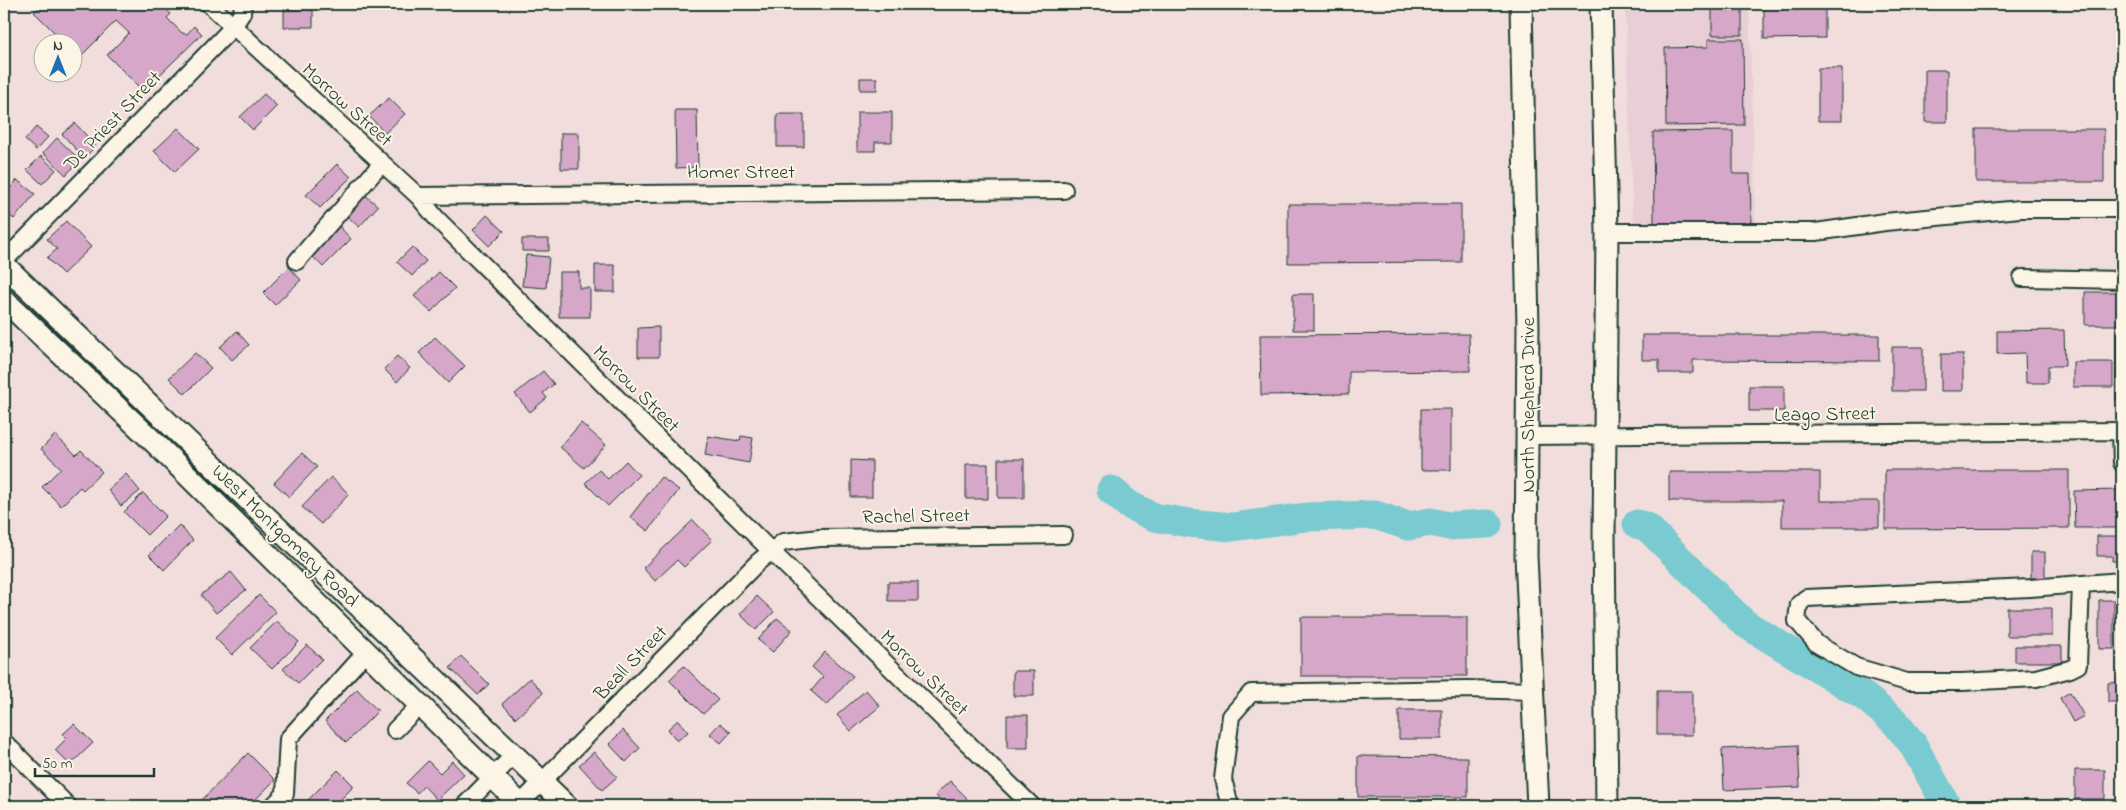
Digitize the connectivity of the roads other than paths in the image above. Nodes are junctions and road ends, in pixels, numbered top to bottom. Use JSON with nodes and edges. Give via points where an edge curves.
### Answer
{"nodes":[{"id":1,"x":209,"y":4,"type":"edge"},
{"id":2,"x":243,"y":4,"type":"edge"},
{"id":3,"x":1521,"y":4,"type":"edge"},
{"id":4,"x":1601,"y":4,"type":"edge"},
{"id":5,"x":232,"y":27,"type":"junction"},
{"id":6,"x":382,"y":163,"type":"junction"},
{"id":7,"x":1064,"y":190,"type":"dead end"},
{"id":8,"x":418,"y":196,"type":"junction"},
{"id":9,"x":2122,"y":209,"type":"edge"},
{"id":10,"x":1607,"y":232,"type":"junction"},
{"id":11,"x":4,"y":261,"type":"edge"},
{"id":12,"x":297,"y":261,"type":"dead end"},
{"id":13,"x":4,"y":265,"type":"edge"},
{"id":14,"x":2022,"y":278,"type":"dead end"},
{"id":15,"x":2122,"y":280,"type":"edge"},
{"id":16,"x":4,"y":300,"type":"edge"},
{"id":17,"x":173,"y":427,"type":"junction"},
{"id":18,"x":2122,"y":431,"type":"edge"},
{"id":19,"x":1528,"y":436,"type":"junction"},
{"id":20,"x":1605,"y":436,"type":"junction"},
{"id":21,"x":156,"y":444,"type":"junction"},
{"id":22,"x":2122,"y":463,"type":"edge"},
{"id":23,"x":1064,"y":535,"type":"dead end"},
{"id":24,"x":771,"y":551,"type":"junction"},
{"id":25,"x":2122,"y":581,"type":"edge"},
{"id":26,"x":2081,"y":584,"type":"junction"},
{"id":27,"x":342,"y":589,"type":"junction"},
{"id":28,"x":323,"y":608,"type":"junction"},
{"id":29,"x":367,"y":651,"type":"junction"},
{"id":30,"x":1532,"y":691,"type":"junction"},
{"id":31,"x":420,"y":704,"type":"junction"},
{"id":32,"x":395,"y":730,"type":"dead end"},
{"id":33,"x":4,"y":742,"type":"edge"},
{"id":34,"x":514,"y":755,"type":"junction"},
{"id":35,"x":493,"y":777,"type":"junction"},
{"id":36,"x":542,"y":782,"type":"junction"},
{"id":37,"x":521,"y":805,"type":"edge"},
{"id":38,"x":68,"y":806,"type":"edge"},
{"id":39,"x":273,"y":806,"type":"edge"},
{"id":40,"x":464,"y":806,"type":"edge"},
{"id":41,"x":568,"y":806,"type":"edge"},
{"id":42,"x":1032,"y":806,"type":"edge"},
{"id":43,"x":1230,"y":806,"type":"edge"},
{"id":44,"x":1538,"y":806,"type":"edge"},
{"id":45,"x":1607,"y":806,"type":"edge"}],
"edges":[{"from":1,"to":5,"type":"street","name":"Morrow Street"},
{"from":2,"to":5,"type":"street","name":"De Priest Street","via":[[242,13]]},
{"from":3,"to":19,"type":"main road","name":"North Shepherd Drive"},
{"from":4,"to":10,"type":"main road"},
{"from":5,"to":6,"type":"street","name":"Morrow Street"},
{"from":5,"to":11,"type":"street","name":"De Priest Street"},
{"from":6,"to":8,"type":"street","name":"Morrow Street"},
{"from":6,"to":12,"type":"street"},
{"from":7,"to":8,"type":"street","name":"Homer Street"},
{"from":8,"to":24,"type":"street","name":"Morrow Street"},
{"from":9,"to":10,"type":"street","via":[[2020,209],[1816,232]]},
{"from":10,"to":20,"type":"main road"},
{"from":13,"to":17,"type":"main road","name":"West Montgomery Road"},
{"from":14,"to":15,"type":"street"},
{"from":16,"to":21,"type":"main road","name":"West Montgomery Road"},
{"from":17,"to":21,"type":"main road"},
{"from":17,"to":27,"type":"main road","name":"West Montgomery Road"},
{"from":18,"to":20,"type":"street","name":"Leago Street"},
{"from":18,"to":22,"type":"street"},
{"from":19,"to":20,"type":"street","name":"Leago Street"},
{"from":19,"to":30,"type":"main road","name":"North Shepherd Drive","via":[[1526,556]]},
{"from":20,"to":45,"type":"main road"},
{"from":21,"to":28,"type":"main road","name":"West Montgomery Road"},
{"from":23,"to":24,"type":"street","name":"Rachel Street","via":[[820,538],[784,542]]},
{"from":24,"to":36,"type":"street","name":"Beall Street"},
{"from":24,"to":42,"type":"street","name":"Morrow Street"},
{"from":25,"to":26,"type":"street"},
{"from":26,"to":26,"type":"street","via":[[1936,594],[1806,598],[1799,604],[1797,621],[1817,644],[1856,667],[1907,682],[2036,678],[2078,665]]},
{"from":27,"to":28,"type":"main road"},
{"from":27,"to":34,"type":"main road","name":"West Montgomery Road"},
{"from":28,"to":29,"type":"main road","name":"West Montgomery Road"},
{"from":29,"to":31,"type":"main road","name":"West Montgomery Road"},
{"from":29,"to":39,"type":"street","via":[[288,739],[285,794]]},
{"from":30,"to":43,"type":"street","via":[[1251,693],[1231,716],[1223,779]]},
{"from":30,"to":44,"type":"main road","name":"North Shepherd Drive"},
{"from":31,"to":32,"type":"street"},
{"from":31,"to":35,"type":"main road","name":"West Montgomery Road"},
{"from":33,"to":38,"type":"street"},
{"from":34,"to":35,"type":"street"},
{"from":34,"to":36,"type":"main road","name":"West Montgomery Road"},
{"from":35,"to":37,"type":"main road","name":"West Montgomery Road"},
{"from":35,"to":40,"type":"street"},
{"from":36,"to":37,"type":"street","name":"Beall Street"},
{"from":36,"to":41,"type":"main road","name":"West Montgomery Road"}]}
